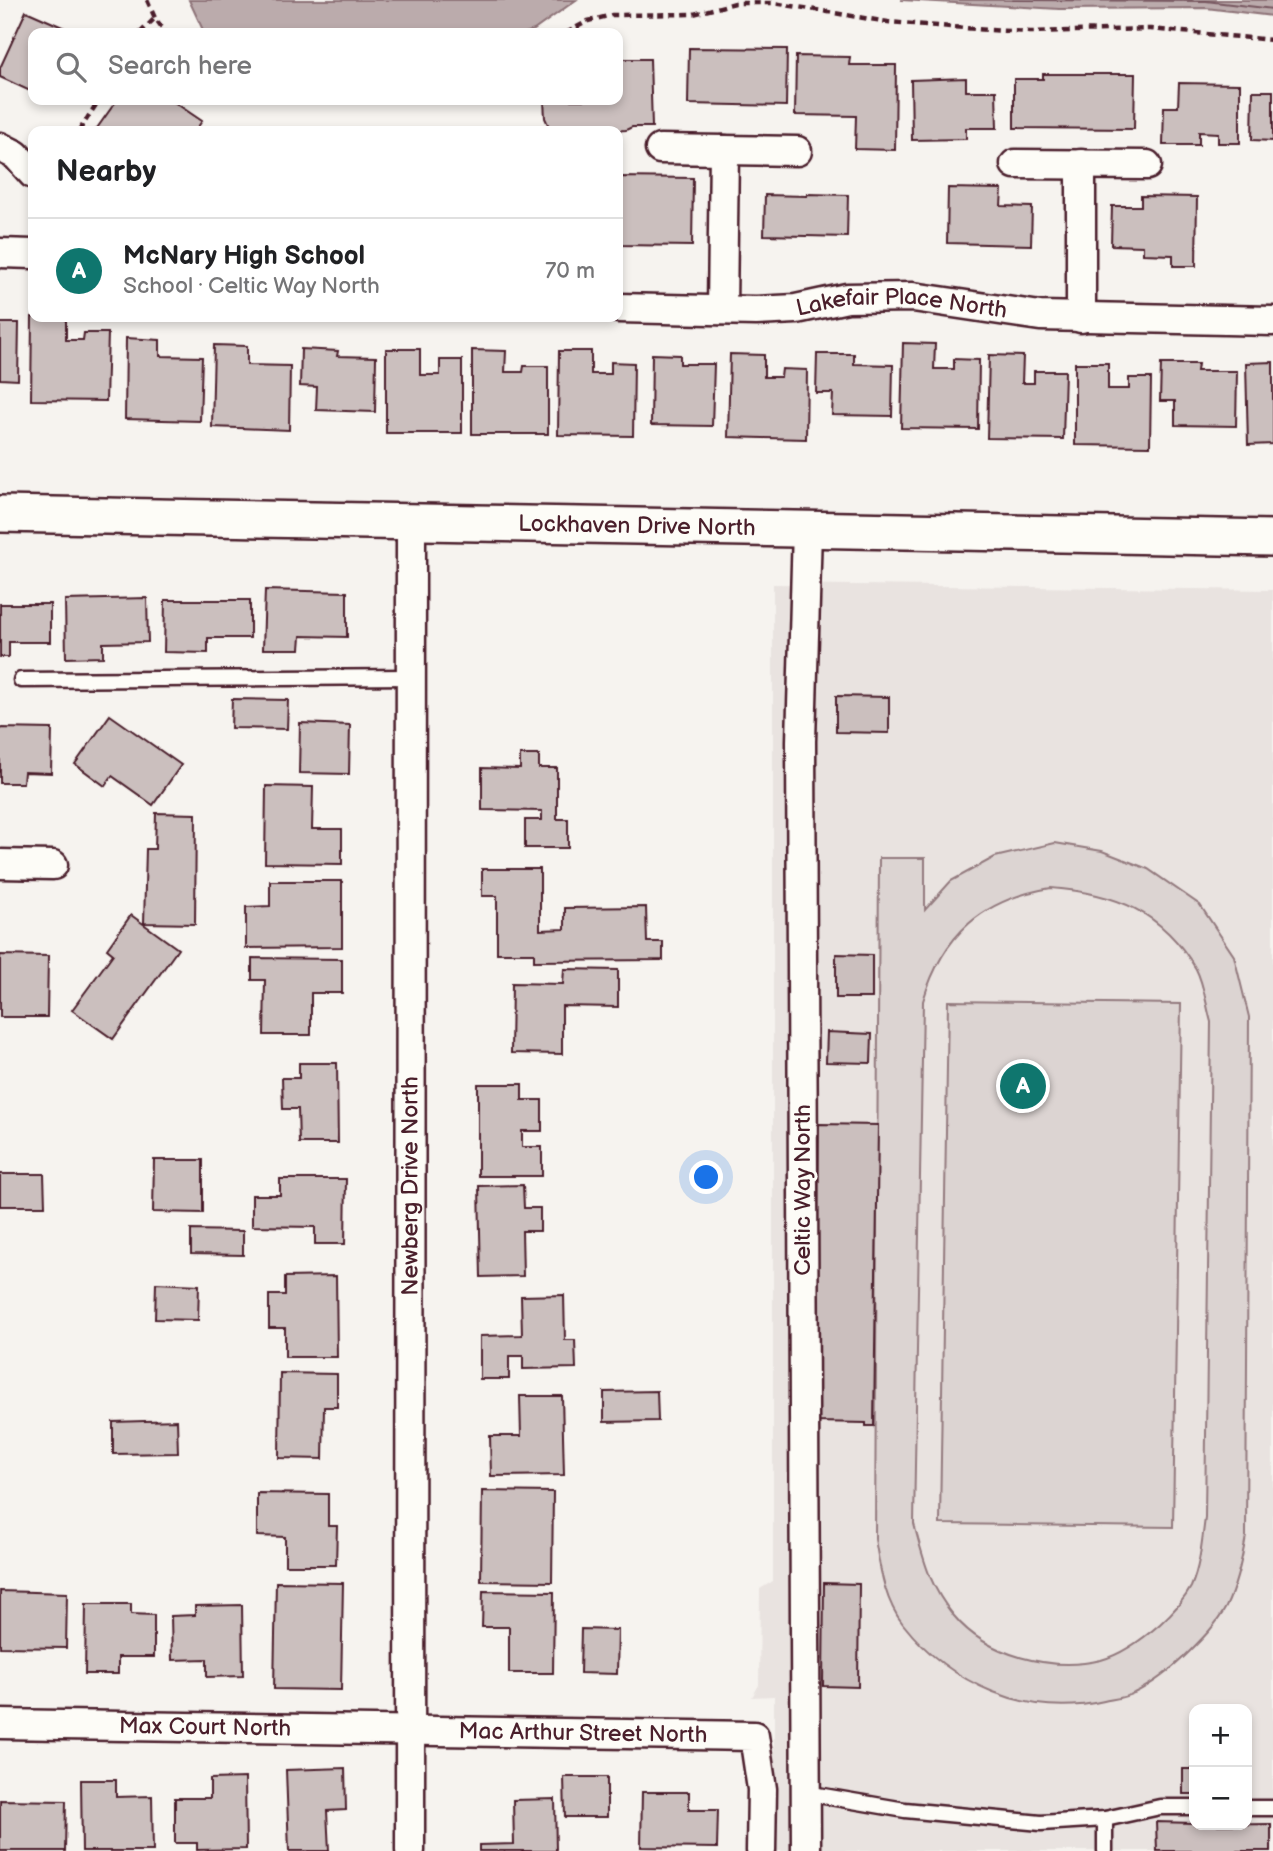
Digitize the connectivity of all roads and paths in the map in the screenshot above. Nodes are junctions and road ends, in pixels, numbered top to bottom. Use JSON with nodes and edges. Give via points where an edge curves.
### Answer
{"nodes":[{"id":1,"x":147,"y":0,"type":"edge"},
{"id":2,"x":155,"y":18,"type":"junction"},
{"id":3,"x":145,"y":28,"type":"edge"},
{"id":4,"x":162,"y":28,"type":"edge"},
{"id":5,"x":576,"y":28,"type":"edge"},
{"id":6,"x":1273,"y":40,"type":"edge"},
{"id":7,"x":96,"y":105,"type":"edge"},
{"id":8,"x":82,"y":126,"type":"edge"},
{"id":9,"x":0,"y":147,"type":"edge"},
{"id":10,"x":660,"y":149,"type":"dead end"},
{"id":11,"x":724,"y":150,"type":"junction"},
{"id":12,"x":797,"y":151,"type":"dead end"},
{"id":13,"x":1015,"y":164,"type":"dead end"},
{"id":14,"x":1081,"y":164,"type":"junction"},
{"id":15,"x":1147,"y":165,"type":"dead end"},
{"id":16,"x":28,"y":168,"type":"edge"},
{"id":17,"x":0,"y":253,"type":"edge"},
{"id":18,"x":28,"y":254,"type":"edge"},
{"id":19,"x":623,"y":308,"type":"edge"},
{"id":20,"x":722,"y":310,"type":"junction"},
{"id":21,"x":1080,"y":318,"type":"junction"},
{"id":22,"x":1273,"y":321,"type":"edge"},
{"id":23,"x":0,"y":514,"type":"edge"},
{"id":24,"x":411,"y":522,"type":"junction"},
{"id":25,"x":807,"y":529,"type":"junction"},
{"id":26,"x":1273,"y":538,"type":"edge"},
{"id":27,"x":411,"y":677,"type":"junction"},
{"id":28,"x":22,"y":680,"type":"dead end"},
{"id":29,"x":0,"y":864,"type":"edge"},
{"id":30,"x":53,"y":865,"type":"dead end"},
{"id":31,"x":0,"y":1724,"type":"edge"},
{"id":32,"x":410,"y":1729,"type":"junction"},
{"id":33,"x":806,"y":1793,"type":"junction"},
{"id":34,"x":1189,"y":1807,"type":"edge"},
{"id":35,"x":1252,"y":1808,"type":"edge"},
{"id":36,"x":1273,"y":1808,"type":"edge"},
{"id":37,"x":1105,"y":1819,"type":"junction"},
{"id":38,"x":410,"y":1851,"type":"edge"},
{"id":39,"x":761,"y":1851,"type":"edge"},
{"id":40,"x":806,"y":1851,"type":"edge"},
{"id":41,"x":1105,"y":1851,"type":"edge"}],
"edges":[{"from":1,"to":2,"type":"path"},
{"from":2,"to":3,"type":"path"},
{"from":2,"to":4,"type":"path"},
{"from":5,"to":6,"type":"path","via":[[612,15],[694,14],[735,3],[774,3],[888,22],[989,30],[1150,29]]},
{"from":7,"to":8,"type":"path"},
{"from":9,"to":16,"type":"street"},
{"from":10,"to":11,"type":"street"},
{"from":11,"to":12,"type":"street"},
{"from":11,"to":20,"type":"street"},
{"from":13,"to":14,"type":"street"},
{"from":14,"to":15,"type":"street"},
{"from":14,"to":21,"type":"street"},
{"from":17,"to":18,"type":"street"},
{"from":19,"to":20,"type":"street","name":"Lakefair Place North"},
{"from":20,"to":21,"type":"street","name":"Lakefair Place North","via":[[796,309],[848,298],[913,297],[1019,314]]},
{"from":21,"to":22,"type":"street","name":"Lakefair Place North"},
{"from":23,"to":24,"type":"street","name":"Lockhaven Drive North"},
{"from":24,"to":25,"type":"street","name":"Lockhaven Drive North"},
{"from":24,"to":27,"type":"street","name":"Newberg Drive North"},
{"from":25,"to":26,"type":"street","name":"Lockhaven Drive North"},
{"from":25,"to":33,"type":"street","name":"Celtic Way North","via":[[801,741]]},
{"from":27,"to":28,"type":"lane"},
{"from":27,"to":32,"type":"street","name":"Newberg Drive North"},
{"from":29,"to":30,"type":"street"},
{"from":31,"to":32,"type":"street","name":"Max Court North"},
{"from":32,"to":38,"type":"street","name":"Newberg Drive North"},
{"from":32,"to":39,"type":"street","name":"Mac Arthur Street North","via":[[754,1736],[762,1789]]},
{"from":33,"to":37,"type":"lane","via":[[999,1820]]},
{"from":33,"to":40,"type":"street","name":"Celtic Way North"},
{"from":34,"to":37,"type":"lane","via":[[1160,1807]]},
{"from":35,"to":36,"type":"lane"},
{"from":37,"to":41,"type":"lane"}]}
